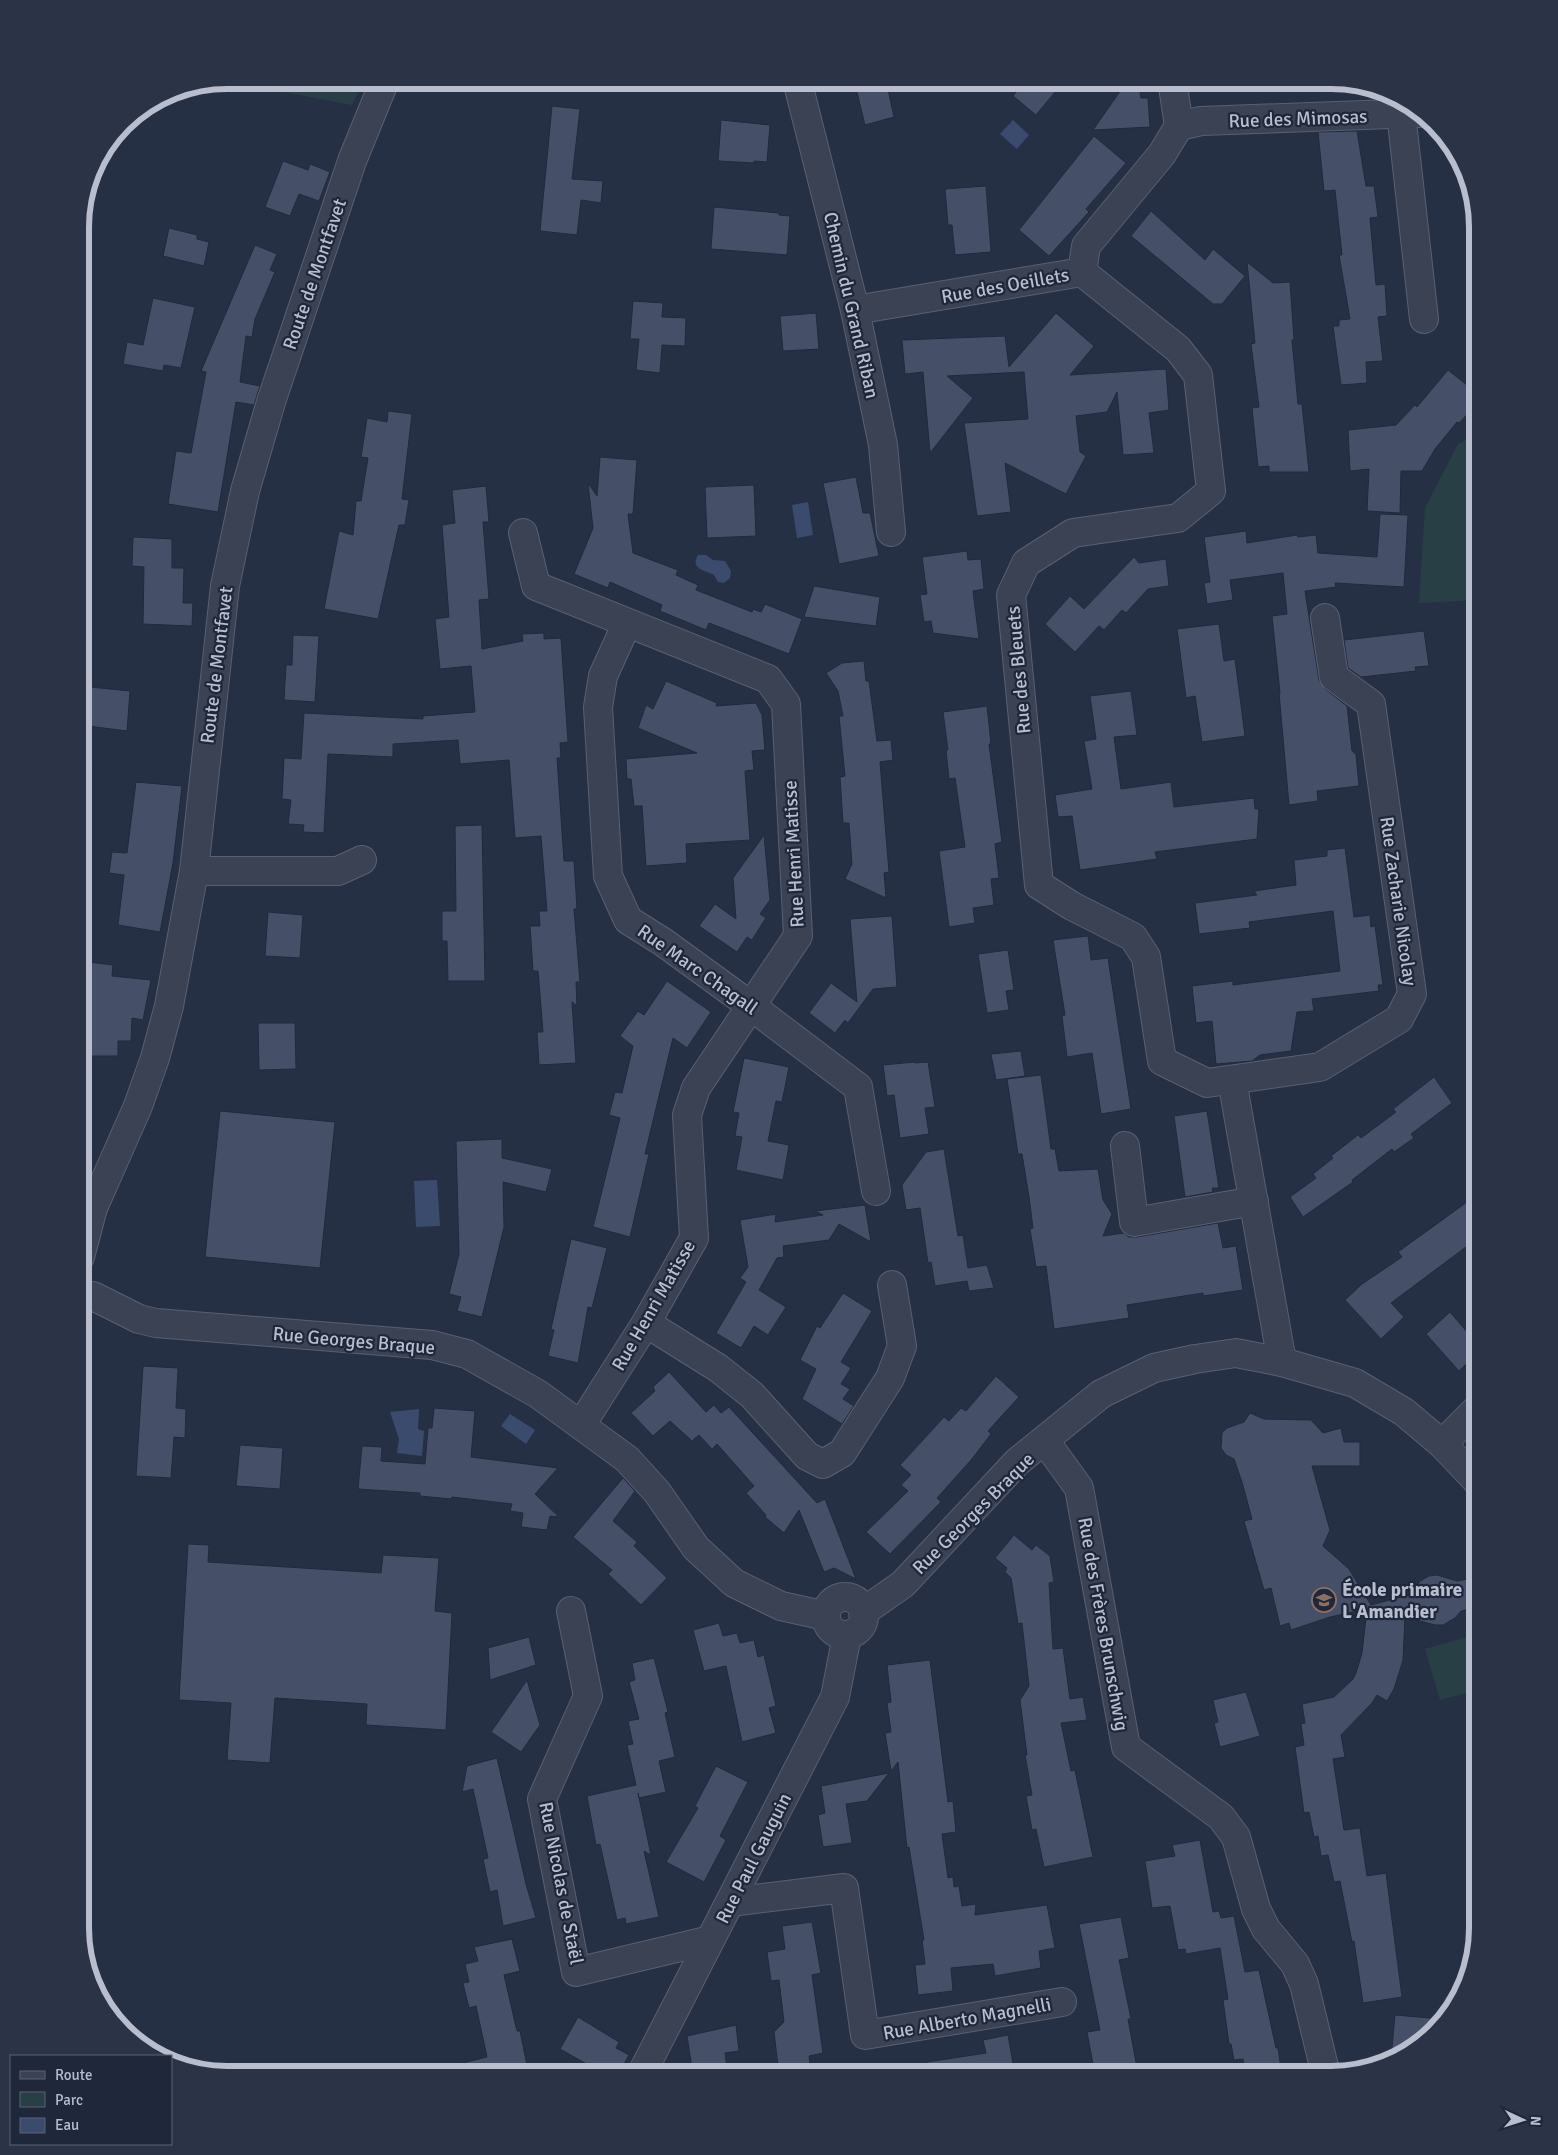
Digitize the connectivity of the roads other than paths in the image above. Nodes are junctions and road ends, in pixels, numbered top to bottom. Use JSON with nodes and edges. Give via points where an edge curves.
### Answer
{"nodes":[{"id":1,"x":381,"y":89,"type":"edge"},
{"id":2,"x":799,"y":89,"type":"edge"},
{"id":3,"x":1173,"y":89,"type":"edge"},
{"id":4,"x":1409,"y":113,"type":"edge"},
{"id":5,"x":1179,"y":126,"type":"junction"},
{"id":6,"x":1082,"y":272,"type":"junction"},
{"id":7,"x":855,"y":310,"type":"junction"},
{"id":8,"x":1424,"y":319,"type":"dead end"},
{"id":9,"x":891,"y":532,"type":"dead end"},
{"id":10,"x":524,"y":533,"type":"dead end"},
{"id":11,"x":1325,"y":618,"type":"dead end"},
{"id":12,"x":627,"y":622,"type":"junction"},
{"id":13,"x":362,"y":860,"type":"dead end"},
{"id":14,"x":194,"y":871,"type":"junction"},
{"id":15,"x":751,"y":1006,"type":"junction"},
{"id":16,"x":1232,"y":1080,"type":"junction"},
{"id":17,"x":1125,"y":1146,"type":"dead end"},
{"id":18,"x":876,"y":1191,"type":"dead end"},
{"id":19,"x":1254,"y":1201,"type":"junction"},
{"id":20,"x":89,"y":1223,"type":"edge"},
{"id":21,"x":89,"y":1270,"type":"edge"},
{"id":22,"x":892,"y":1285,"type":"dead end"},
{"id":23,"x":89,"y":1295,"type":"edge"},
{"id":24,"x":89,"y":1301,"type":"edge"},
{"id":25,"x":646,"y":1323,"type":"junction"},
{"id":26,"x":1282,"y":1362,"type":"junction"},
{"id":27,"x":1469,"y":1417,"type":"edge"},
{"id":28,"x":581,"y":1425,"type":"junction"},
{"id":29,"x":1046,"y":1441,"type":"junction"},
{"id":30,"x":1442,"y":1444,"type":"junction"},
{"id":31,"x":1469,"y":1472,"type":"edge"},
{"id":32,"x":571,"y":1611,"type":"dead end"},
{"id":33,"x":862,"y":1612,"type":"junction"},
{"id":34,"x":826,"y":1616,"type":"junction"},
{"id":35,"x":847,"y":1635,"type":"junction"},
{"id":36,"x":730,"y":1902,"type":"junction"},
{"id":37,"x":710,"y":1940,"type":"junction"},
{"id":38,"x":1062,"y":2002,"type":"dead end"},
{"id":39,"x":646,"y":2066,"type":"edge"},
{"id":40,"x":1324,"y":2066,"type":"edge"}],
"edges":[{"from":1,"to":14,"type":"street","name":"Route de Montfavet","via":[[352,161],[271,402],[243,499],[225,586]]},
{"from":2,"to":7,"type":"street","name":"Chemin du Grand Riban"},
{"from":3,"to":5,"type":"street"},
{"from":4,"to":5,"type":"street","name":"Rue des Mimosas","via":[[1201,121]]},
{"from":4,"to":8,"type":"street"},
{"from":5,"to":6,"type":"street","name":"Rue des Oeillets","via":[[1162,154],[1086,246]]},
{"from":6,"to":7,"type":"street","name":"Rue des Oeillets"},
{"from":6,"to":16,"type":"street","name":"Rue des Bleuets","via":[[1178,349],[1198,375],[1210,491],[1178,518],[1073,533],[1026,563],[1011,595],[1039,885],[1133,937],[1146,957],[1162,1061],[1207,1083]]},
{"from":7,"to":9,"type":"street","name":"Chemin du Grand Riban","via":[[883,445]]},
{"from":10,"to":12,"type":"street","name":"Rue Henri Matisse","via":[[536,586]]},
{"from":11,"to":16,"type":"street","name":"Rue Zacharie Nicolay","via":[[1334,678],[1371,704],[1412,994],[1399,1019],[1320,1067]]},
{"from":12,"to":15,"type":"street","name":"Rue Marc Chagall","via":[[603,676],[598,707],[608,876],[628,920]]},
{"from":12,"to":15,"type":"street","name":"Rue Henri Matisse","via":[[768,679],[786,704],[798,936]]},
{"from":13,"to":14,"type":"street","via":[[338,870]]},
{"from":14,"to":20,"type":"street","name":"Route de Montfavet","via":[[155,1058]]},
{"from":15,"to":18,"type":"street","name":"Rue Marc Chagall","via":[[858,1087]]},
{"from":15,"to":25,"type":"street","name":"Rue Henri Matisse","via":[[696,1088],[687,1115],[694,1238]]},
{"from":16,"to":19,"type":"street"},
{"from":17,"to":19,"type":"street","via":[[1134,1222]]},
{"from":19,"to":26,"type":"street"},
{"from":21,"to":23,"type":"street","via":[[96,1283]]},
{"from":22,"to":25,"type":"street","via":[[902,1346],[890,1378],[842,1454],[823,1464],[807,1456],[752,1395],[725,1373]]},
{"from":24,"to":28,"type":"street","name":"Rue Georges Braque","via":[[156,1323],[432,1344],[467,1354],[492,1367]]},
{"from":25,"to":28,"type":"street","name":"Rue Henri Matisse"},
{"from":26,"to":29,"type":"street","name":"Rue Georges Braque","via":[[1236,1353],[1154,1368],[1101,1394]]},
{"from":26,"to":30,"type":"street","name":"Rue Georges Braque","via":[[1355,1383],[1404,1412]]},
{"from":27,"to":30,"type":"street"},
{"from":28,"to":34,"type":"street","name":"Rue Georges Braque","via":[[627,1459],[657,1492],[696,1548],[734,1584],[781,1606]]},
{"from":29,"to":33,"type":"street","name":"Rue Georges Braque","via":[[1017,1462],[903,1584]]},
{"from":29,"to":40,"type":"street","name":"Rue des Frères Brunschwig","via":[[1079,1488],[1126,1747],[1221,1817],[1236,1837],[1256,1909],[1266,1929],[1295,1964],[1304,1984]]},
{"from":30,"to":31,"type":"street","name":"Rue Georges Braque"},
{"from":32,"to":37,"type":"street","name":"Rue Nicolas de Staël","via":[[588,1696],[542,1799],[576,1972]]},
{"from":33,"to":34,"type":"street","via":[[856,1602],[840,1598],[830,1605]]},
{"from":33,"to":35,"type":"street","via":[[862,1624]]},
{"from":34,"to":35,"type":"street","via":[[834,1632]]},
{"from":35,"to":36,"type":"street","name":"Rue Paul Gauguin","via":[[835,1697]]},
{"from":36,"to":37,"type":"street","name":"Rue Paul Gauguin"},
{"from":36,"to":38,"type":"street","name":"Rue Alberto Magnelli","via":[[844,1888],[865,2035]]},
{"from":37,"to":39,"type":"street","name":"Rue Paul Gauguin"}]}
